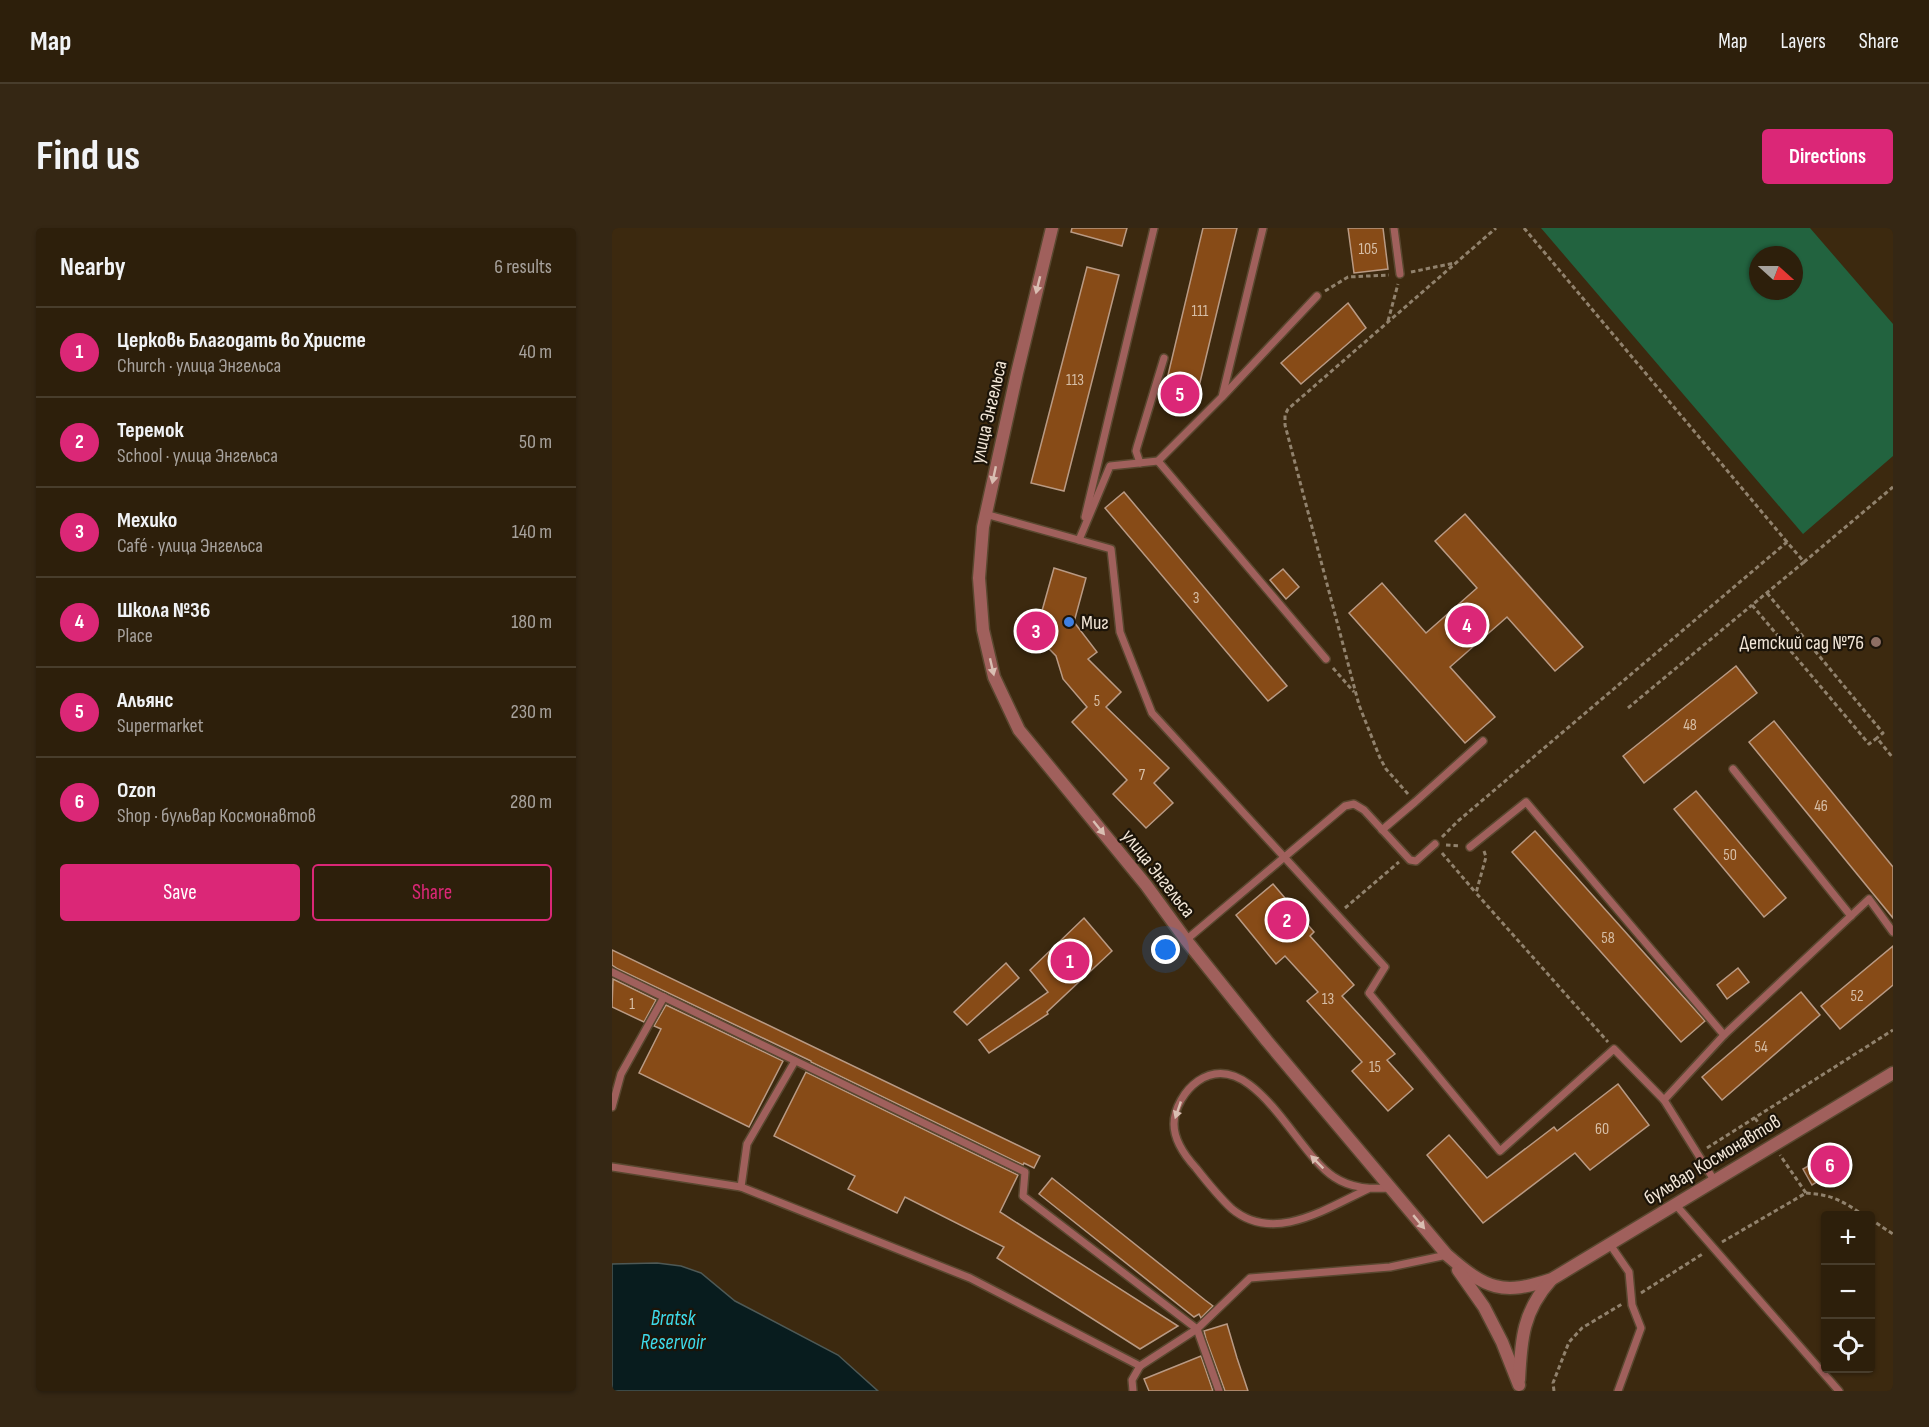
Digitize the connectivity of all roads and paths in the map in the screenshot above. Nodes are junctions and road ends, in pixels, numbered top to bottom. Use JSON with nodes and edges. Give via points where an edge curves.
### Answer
{"nodes":[{"id":1,"x":1052,"y":228,"type":"edge"},
{"id":2,"x":1154,"y":228,"type":"edge"},
{"id":3,"x":1263,"y":228,"type":"edge"},
{"id":4,"x":1394,"y":228,"type":"edge"},
{"id":5,"x":1496,"y":228,"type":"edge"},
{"id":6,"x":1524,"y":228,"type":"edge"},
{"id":7,"x":1456,"y":262,"type":"junction"},
{"id":8,"x":1400,"y":274,"type":"junction"},
{"id":9,"x":1317,"y":296,"type":"joint"},
{"id":10,"x":1388,"y":322,"type":"junction"},
{"id":11,"x":1164,"y":358,"type":"dead end"},
{"id":12,"x":1222,"y":397,"type":"junction"},
{"id":13,"x":1158,"y":461,"type":"junction"},
{"id":14,"x":1140,"y":463,"type":"junction"},
{"id":15,"x":1893,"y":487,"type":"edge"},
{"id":16,"x":985,"y":514,"type":"junction"},
{"id":17,"x":1079,"y":540,"type":"junction"},
{"id":18,"x":1787,"y":542,"type":"junction"},
{"id":19,"x":1804,"y":562,"type":"junction"},
{"id":20,"x":1767,"y":593,"type":"junction"},
{"id":21,"x":1752,"y":605,"type":"junction"},
{"id":22,"x":1326,"y":659,"type":"joint"},
{"id":23,"x":1356,"y":694,"type":"junction"},
{"id":24,"x":1628,"y":708,"type":"dead end"},
{"id":25,"x":1877,"y":738,"type":"junction"},
{"id":26,"x":1483,"y":741,"type":"dead end"},
{"id":27,"x":1893,"y":758,"type":"edge"},
{"id":28,"x":1733,"y":769,"type":"dead end"},
{"id":29,"x":1415,"y":802,"type":"junction"},
{"id":30,"x":1382,"y":830,"type":"junction"},
{"id":31,"x":1435,"y":844,"type":"junction"},
{"id":32,"x":1470,"y":847,"type":"junction"},
{"id":33,"x":1285,"y":856,"type":"junction"},
{"id":34,"x":1405,"y":857,"type":"junction"},
{"id":35,"x":1476,"y":893,"type":"junction"},
{"id":36,"x":1338,"y":913,"type":"junction"},
{"id":37,"x":1851,"y":916,"type":"junction"},
{"id":38,"x":1893,"y":932,"type":"edge"},
{"id":39,"x":1186,"y":940,"type":"junction"},
{"id":40,"x":612,"y":972,"type":"edge"},
{"id":41,"x":664,"y":997,"type":"junction"},
{"id":42,"x":1893,"y":1030,"type":"edge"},
{"id":43,"x":1724,"y":1035,"type":"junction"},
{"id":44,"x":1614,"y":1049,"type":"junction"},
{"id":45,"x":795,"y":1060,"type":"junction"},
{"id":46,"x":1893,"y":1073,"type":"edge"},
{"id":47,"x":1664,"y":1100,"type":"junction"},
{"id":48,"x":612,"y":1107,"type":"edge"},
{"id":49,"x":1755,"y":1118,"type":"junction"},
{"id":50,"x":1773,"y":1145,"type":"junction"},
{"id":51,"x":1697,"y":1154,"type":"junction"},
{"id":52,"x":612,"y":1167,"type":"edge"},
{"id":53,"x":1714,"y":1180,"type":"junction"},
{"id":54,"x":741,"y":1187,"type":"junction"},
{"id":55,"x":1391,"y":1188,"type":"junction"},
{"id":56,"x":1368,"y":1189,"type":"junction"},
{"id":57,"x":1806,"y":1193,"type":"junction"},
{"id":58,"x":1675,"y":1204,"type":"junction"},
{"id":59,"x":1858,"y":1211,"type":"edge"},
{"id":60,"x":1875,"y":1222,"type":"edge"},
{"id":61,"x":1893,"y":1234,"type":"edge"},
{"id":62,"x":1609,"y":1243,"type":"junction"},
{"id":63,"x":1713,"y":1248,"type":"junction"},
{"id":64,"x":1447,"y":1255,"type":"junction"},
{"id":65,"x":1552,"y":1279,"type":"junction"},
{"id":66,"x":1631,"y":1298,"type":"junction"},
{"id":67,"x":1197,"y":1329,"type":"junction"},
{"id":68,"x":1140,"y":1366,"type":"junction"},
{"id":69,"x":1520,"y":1388,"type":"edge"},
{"id":70,"x":1133,"y":1391,"type":"edge"},
{"id":71,"x":1219,"y":1391,"type":"edge"},
{"id":72,"x":1554,"y":1391,"type":"edge"},
{"id":73,"x":1618,"y":1391,"type":"edge"},
{"id":74,"x":1839,"y":1391,"type":"edge"}],
"edges":[{"from":1,"to":16,"type":"street","name":"улица Энгельса","one_way":true},
{"from":2,"to":17,"type":"lane"},
{"from":3,"to":12,"type":"lane"},
{"from":4,"to":8,"type":"lane"},
{"from":5,"to":7,"type":"path"},
{"from":6,"to":18,"type":"path"},
{"from":7,"to":8,"type":"path"},
{"from":7,"to":10,"type":"path"},
{"from":8,"to":9,"type":"path","via":[[1348,277]]},
{"from":8,"to":10,"type":"path"},
{"from":9,"to":12,"type":"lane"},
{"from":10,"to":23,"type":"path","via":[[1288,409],[1285,416]]},
{"from":11,"to":14,"type":"lane","via":[[1136,451]]},
{"from":12,"to":13,"type":"lane"},
{"from":13,"to":14,"type":"lane"},
{"from":13,"to":22,"type":"lane"},
{"from":14,"to":17,"type":"lane","via":[[1110,466]]},
{"from":15,"to":19,"type":"path"},
{"from":16,"to":17,"type":"lane"},
{"from":16,"to":39,"type":"street","name":"улица Энгельса","one_way":true,"via":[[979,578],[983,630],[994,677],[1019,730]]},
{"from":17,"to":33,"type":"lane","via":[[1111,549],[1120,632],[1152,713]]},
{"from":18,"to":19,"type":"path"},
{"from":18,"to":31,"type":"path","via":[[1458,820]]},
{"from":19,"to":20,"type":"path"},
{"from":20,"to":21,"type":"path"},
{"from":20,"to":25,"type":"path","via":[[1883,733]]},
{"from":21,"to":24,"type":"path"},
{"from":21,"to":25,"type":"path","via":[[1869,744]]},
{"from":22,"to":23,"type":"path"},
{"from":23,"to":29,"type":"path","via":[[1386,769]]},
{"from":25,"to":27,"type":"path"},
{"from":26,"to":29,"type":"lane"},
{"from":28,"to":37,"type":"lane"},
{"from":29,"to":30,"type":"lane"},
{"from":30,"to":33,"type":"lane","via":[[1364,810],[1354,804],[1346,806]]},
{"from":30,"to":34,"type":"lane"},
{"from":31,"to":32,"type":"path"},
{"from":31,"to":34,"type":"lane","via":[[1416,861]]},
{"from":31,"to":35,"type":"path"},
{"from":32,"to":35,"type":"path","via":[[1483,850],[1486,857]]},
{"from":32,"to":43,"type":"lane","via":[[1526,802]]},
{"from":33,"to":36,"type":"lane"},
{"from":33,"to":39,"type":"lane"},
{"from":34,"to":36,"type":"path"},
{"from":35,"to":44,"type":"path"},
{"from":36,"to":44,"type":"lane","via":[[1385,967],[1370,993],[1500,1151]]},
{"from":37,"to":38,"type":"lane","via":[[1869,899]]},
{"from":37,"to":43,"type":"lane"},
{"from":39,"to":55,"type":"street","name":"улица Энгельса"},
{"from":40,"to":41,"type":"lane"},
{"from":41,"to":45,"type":"lane"},
{"from":41,"to":48,"type":"lane","via":[[621,1074]]},
{"from":42,"to":49,"type":"path"},
{"from":43,"to":47,"type":"lane"},
{"from":44,"to":47,"type":"lane"},
{"from":45,"to":54,"type":"lane","via":[[747,1144]]},
{"from":45,"to":67,"type":"lane","via":[[1025,1172],[1023,1196]]},
{"from":46,"to":50,"type":"street","name":"бульвар Космонавтов"},
{"from":47,"to":51,"type":"lane"},
{"from":49,"to":50,"type":"path"},
{"from":49,"to":51,"type":"path"},
{"from":50,"to":53,"type":"street","name":"бульвар Космонавтов"},
{"from":50,"to":57,"type":"path"},
{"from":51,"to":53,"type":"lane"},
{"from":52,"to":54,"type":"lane"},
{"from":53,"to":58,"type":"street","name":"бульвар Космонавтов"},
{"from":54,"to":68,"type":"lane","via":[[970,1278]]},
{"from":55,"to":56,"type":"lane"},
{"from":55,"to":64,"type":"street","name":"улица Энгельса","one_way":true},
{"from":56,"to":56,"type":"lane","one_way":true,"via":[[1334,1178],[1317,1163],[1261,1093],[1237,1077],[1209,1075],[1196,1082],[1177,1110],[1174,1124],[1188,1158],[1214,1191],[1250,1220],[1267,1224],[1293,1222]]},
{"from":57,"to":59,"type":"path","via":[[1826,1194]]},
{"from":57,"to":63,"type":"path"},
{"from":58,"to":62,"type":"street","name":"бульвар Космонавтов"},
{"from":58,"to":63,"type":"lane"},
{"from":60,"to":61,"type":"path"},
{"from":62,"to":65,"type":"street","name":"бульвар Космонавтов"},
{"from":62,"to":66,"type":"lane","via":[[1629,1272]]},
{"from":63,"to":66,"type":"path"},
{"from":63,"to":74,"type":"lane"},
{"from":64,"to":65,"type":"street","name":"улица Энгельса","via":[[1467,1273],[1509,1289]]},
{"from":64,"to":67,"type":"lane","via":[[1390,1267],[1250,1278]]},
{"from":64,"to":69,"type":"street","via":[[1484,1307]]},
{"from":65,"to":69,"type":"street","via":[[1538,1294],[1527,1317],[1521,1345]]},
{"from":66,"to":72,"type":"path","via":[[1582,1328],[1569,1342],[1553,1383]]},
{"from":66,"to":73,"type":"lane","via":[[1641,1328]]},
{"from":67,"to":68,"type":"lane"},
{"from":67,"to":71,"type":"lane"},
{"from":68,"to":70,"type":"lane","via":[[1132,1380]]}]}
